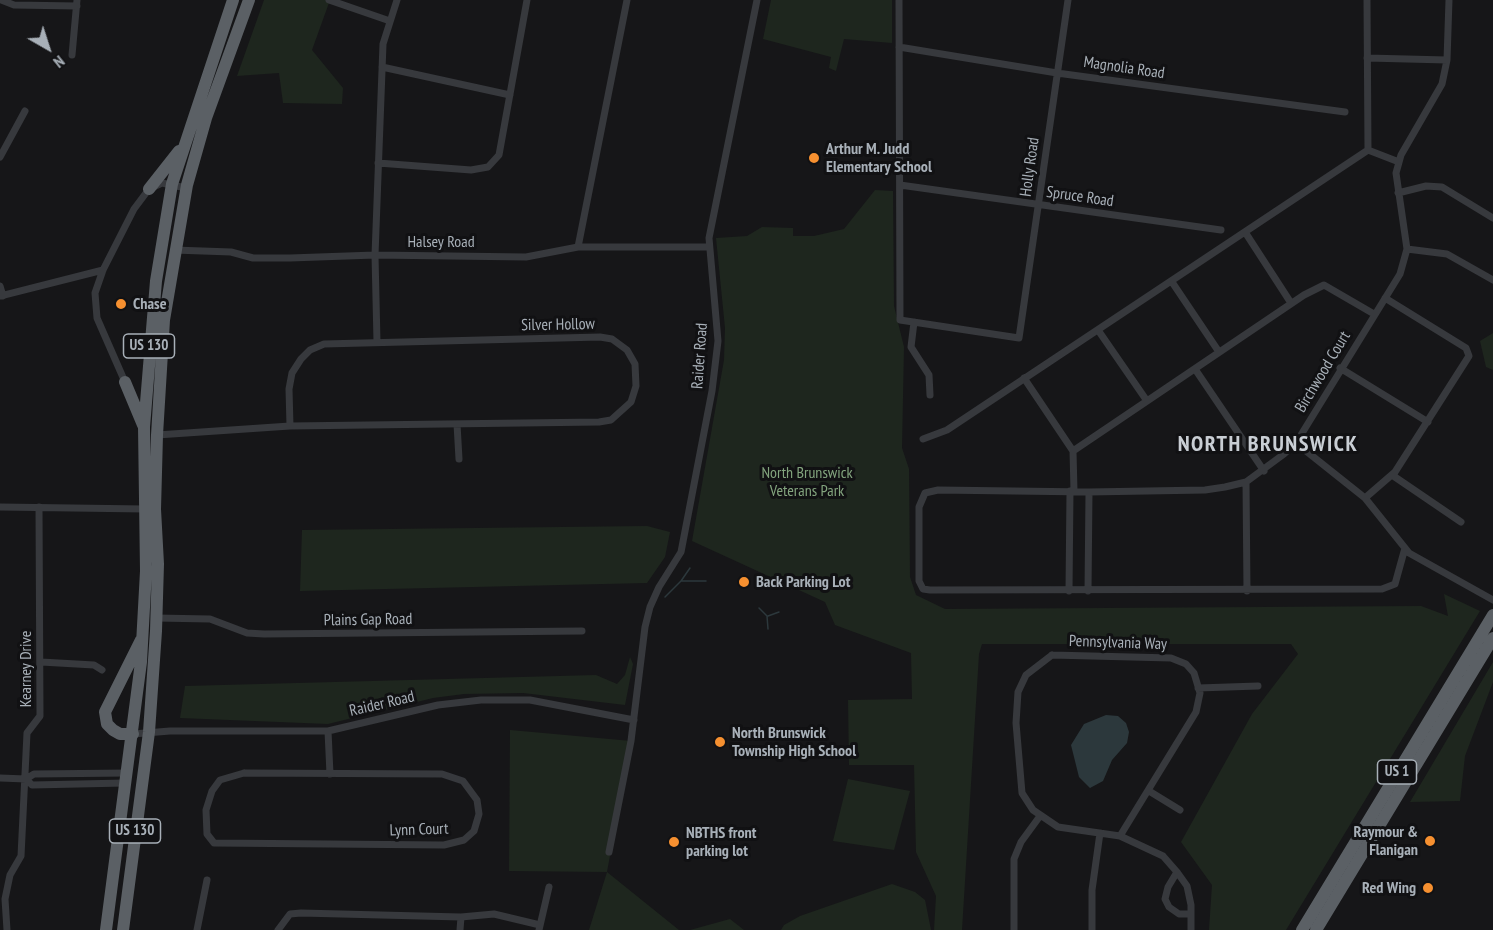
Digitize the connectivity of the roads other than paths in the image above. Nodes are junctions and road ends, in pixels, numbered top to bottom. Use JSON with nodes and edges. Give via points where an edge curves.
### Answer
{"nodes":[{"id":1,"x":1,"y":0,"type":"edge"},
{"id":2,"x":233,"y":0,"type":"edge"},
{"id":3,"x":249,"y":0,"type":"edge"},
{"id":4,"x":329,"y":0,"type":"edge"},
{"id":5,"x":397,"y":0,"type":"edge"},
{"id":6,"x":627,"y":0,"type":"edge"},
{"id":7,"x":757,"y":0,"type":"edge"},
{"id":8,"x":899,"y":0,"type":"edge"},
{"id":9,"x":1068,"y":0,"type":"edge"},
{"id":10,"x":1367,"y":0,"type":"edge"},
{"id":11,"x":1449,"y":0,"type":"edge"},
{"id":12,"x":525,"y":1,"type":"edge"},
{"id":13,"x":77,"y":3,"type":"edge"},
{"id":14,"x":390,"y":21,"type":"junction"},
{"id":15,"x":899,"y":47,"type":"junction"},
{"id":16,"x":72,"y":55,"type":"dead end"},
{"id":17,"x":1367,"y":58,"type":"junction"},
{"id":18,"x":1447,"y":60,"type":"junction"},
{"id":19,"x":382,"y":67,"type":"junction"},
{"id":20,"x":1058,"y":73,"type":"junction"},
{"id":21,"x":510,"y":95,"type":"junction"},
{"id":22,"x":25,"y":111,"type":"dead end"},
{"id":23,"x":1345,"y":112,"type":"dead end"},
{"id":24,"x":186,"y":140,"type":"junction"},
{"id":25,"x":1368,"y":150,"type":"junction"},
{"id":26,"x":0,"y":157,"type":"edge"},
{"id":27,"x":1399,"y":162,"type":"junction"},
{"id":28,"x":378,"y":163,"type":"junction"},
{"id":29,"x":172,"y":184,"type":"junction"},
{"id":30,"x":900,"y":185,"type":"junction"},
{"id":31,"x":186,"y":186,"type":"junction"},
{"id":32,"x":149,"y":189,"type":"junction"},
{"id":33,"x":1398,"y":193,"type":"junction"},
{"id":34,"x":1038,"y":205,"type":"junction"},
{"id":35,"x":1493,"y":218,"type":"edge"},
{"id":36,"x":1221,"y":230,"type":"dead end"},
{"id":37,"x":1245,"y":232,"type":"junction"},
{"id":38,"x":578,"y":247,"type":"junction"},
{"id":39,"x":708,"y":247,"type":"junction"},
{"id":40,"x":1407,"y":249,"type":"junction"},
{"id":41,"x":174,"y":250,"type":"junction"},
{"id":42,"x":375,"y":255,"type":"junction"},
{"id":43,"x":103,"y":270,"type":"junction"},
{"id":44,"x":1493,"y":280,"type":"edge"},
{"id":45,"x":1172,"y":282,"type":"junction"},
{"id":46,"x":0,"y":286,"type":"edge"},
{"id":47,"x":1,"y":296,"type":"edge"},
{"id":48,"x":1384,"y":298,"type":"junction"},
{"id":49,"x":1291,"y":303,"type":"junction"},
{"id":50,"x":1374,"y":314,"type":"junction"},
{"id":51,"x":914,"y":322,"type":"junction"},
{"id":52,"x":1098,"y":330,"type":"junction"},
{"id":53,"x":376,"y":342,"type":"junction"},
{"id":54,"x":1219,"y":352,"type":"junction"},
{"id":55,"x":1340,"y":368,"type":"junction"},
{"id":56,"x":1195,"y":369,"type":"junction"},
{"id":57,"x":1024,"y":378,"type":"junction"},
{"id":58,"x":146,"y":379,"type":"junction"},
{"id":59,"x":125,"y":382,"type":"junction"},
{"id":60,"x":930,"y":395,"type":"dead end"},
{"id":61,"x":1147,"y":401,"type":"junction"},
{"id":62,"x":1428,"y":422,"type":"junction"},
{"id":63,"x":457,"y":424,"type":"junction"},
{"id":64,"x":290,"y":426,"type":"junction"},
{"id":65,"x":144,"y":427,"type":"junction"},
{"id":66,"x":156,"y":435,"type":"junction"},
{"id":67,"x":923,"y":440,"type":"dead end"},
{"id":68,"x":1296,"y":443,"type":"junction"},
{"id":69,"x":1073,"y":451,"type":"junction"},
{"id":70,"x":459,"y":459,"type":"dead end"},
{"id":71,"x":1264,"y":471,"type":"junction"},
{"id":72,"x":1392,"y":475,"type":"junction"},
{"id":73,"x":1246,"y":482,"type":"junction"},
{"id":74,"x":1072,"y":491,"type":"junction"},
{"id":75,"x":1089,"y":492,"type":"junction"},
{"id":76,"x":1365,"y":498,"type":"junction"},
{"id":77,"x":0,"y":507,"type":"edge"},
{"id":78,"x":39,"y":507,"type":"junction"},
{"id":79,"x":150,"y":509,"type":"junction"},
{"id":80,"x":1461,"y":522,"type":"dead end"},
{"id":81,"x":1405,"y":548,"type":"junction"},
{"id":82,"x":1069,"y":591,"type":"junction"},
{"id":83,"x":1088,"y":591,"type":"junction"},
{"id":84,"x":1247,"y":591,"type":"junction"},
{"id":85,"x":1493,"y":600,"type":"edge"},
{"id":86,"x":1493,"y":615,"type":"edge"},
{"id":87,"x":156,"y":618,"type":"junction"},
{"id":88,"x":582,"y":631,"type":"dead end"},
{"id":89,"x":143,"y":637,"type":"junction"},
{"id":90,"x":1493,"y":638,"type":"edge"},
{"id":91,"x":40,"y":662,"type":"junction"},
{"id":92,"x":102,"y":670,"type":"dead end"},
{"id":93,"x":1258,"y":686,"type":"dead end"},
{"id":94,"x":1198,"y":688,"type":"junction"},
{"id":95,"x":634,"y":720,"type":"junction"},
{"id":96,"x":327,"y":731,"type":"junction"},
{"id":97,"x":149,"y":732,"type":"junction"},
{"id":98,"x":133,"y":734,"type":"junction"},
{"id":99,"x":330,"y":774,"type":"junction"},
{"id":100,"x":0,"y":778,"type":"edge"},
{"id":101,"x":126,"y":778,"type":"junction"},
{"id":102,"x":26,"y":779,"type":"junction"},
{"id":103,"x":1149,"y":791,"type":"junction"},
{"id":104,"x":1180,"y":810,"type":"dead end"},
{"id":105,"x":1040,"y":816,"type":"junction"},
{"id":106,"x":1100,"y":833,"type":"junction"},
{"id":107,"x":1120,"y":836,"type":"junction"},
{"id":108,"x":609,"y":852,"type":"dead end"},
{"id":109,"x":1177,"y":872,"type":"junction"},
{"id":110,"x":0,"y":875,"type":"edge"},
{"id":111,"x":10,"y":875,"type":"junction"},
{"id":112,"x":207,"y":880,"type":"dead end"},
{"id":113,"x":549,"y":887,"type":"dead end"},
{"id":114,"x":1191,"y":914,"type":"junction"},
{"id":115,"x":461,"y":917,"type":"junction"},
{"id":116,"x":539,"y":928,"type":"edge"},
{"id":117,"x":7,"y":930,"type":"edge"},
{"id":118,"x":106,"y":930,"type":"edge"},
{"id":119,"x":123,"y":930,"type":"edge"},
{"id":120,"x":198,"y":930,"type":"edge"},
{"id":121,"x":278,"y":930,"type":"edge"},
{"id":122,"x":460,"y":930,"type":"edge"},
{"id":123,"x":1014,"y":930,"type":"edge"},
{"id":124,"x":1092,"y":930,"type":"edge"},
{"id":125,"x":1191,"y":930,"type":"edge"},
{"id":126,"x":1302,"y":930,"type":"edge"},
{"id":127,"x":1316,"y":930,"type":"edge"}],
"edges":[{"from":1,"to":13,"type":"street","via":[[14,5]]},
{"from":2,"to":24,"type":"highway","number":"US 130"},
{"from":3,"to":31,"type":"highway","number":"US 130"},
{"from":4,"to":14,"type":"street"},
{"from":5,"to":14,"type":"street"},
{"from":6,"to":38,"type":"street"},
{"from":7,"to":39,"type":"street","name":"Raider Road"},
{"from":8,"to":15,"type":"street"},
{"from":9,"to":20,"type":"street","name":"Holly Road"},
{"from":10,"to":17,"type":"street"},
{"from":11,"to":18,"type":"street","name":"Birchwood Court"},
{"from":12,"to":21,"type":"street"},
{"from":13,"to":16,"type":"street"},
{"from":14,"to":19,"type":"street"},
{"from":15,"to":20,"type":"street","name":"Magnolia Road"},
{"from":15,"to":30,"type":"street"},
{"from":17,"to":18,"type":"street"},
{"from":17,"to":25,"type":"street"},
{"from":18,"to":27,"type":"street","name":"Birchwood Court","via":[[1442,84]]},
{"from":19,"to":21,"type":"street"},
{"from":19,"to":28,"type":"street"},
{"from":20,"to":23,"type":"street","name":"Magnolia Road"},
{"from":20,"to":34,"type":"street","name":"Holly Road"},
{"from":21,"to":28,"type":"street","via":[[499,155],[488,167],[471,170]]},
{"from":22,"to":26,"type":"street"},
{"from":24,"to":29,"type":"highway","number":"US 130"},
{"from":24,"to":32,"type":"highway"},
{"from":25,"to":27,"type":"street"},
{"from":25,"to":37,"type":"street"},
{"from":27,"to":33,"type":"street","name":"Birchwood Court"},
{"from":28,"to":42,"type":"street"},
{"from":29,"to":31,"type":"street"},
{"from":29,"to":32,"type":"street","via":[[160,183]]},
{"from":29,"to":58,"type":"highway","number":"US 130","via":[[156,281]]},
{"from":30,"to":34,"type":"street","name":"Spruce Road"},
{"from":30,"to":51,"type":"street","via":[[900,320]]},
{"from":31,"to":41,"type":"highway","number":"US 130"},
{"from":32,"to":43,"type":"street","via":[[134,209]]},
{"from":33,"to":35,"type":"street","via":[[1426,186],[1442,187]]},
{"from":33,"to":40,"type":"street","name":"Birchwood Court"},
{"from":34,"to":36,"type":"street","name":"Spruce Road"},
{"from":34,"to":51,"type":"street","name":"Holly Road","via":[[1018,338]]},
{"from":37,"to":45,"type":"street"},
{"from":37,"to":49,"type":"street"},
{"from":38,"to":39,"type":"street","name":"Halsey Road"},
{"from":38,"to":42,"type":"street","name":"Halsey Road","via":[[526,256]]},
{"from":39,"to":95,"type":"street","name":"Raider Road","via":[[716,361],[681,552],[650,607]]},
{"from":40,"to":44,"type":"street","via":[[1448,254]]},
{"from":40,"to":48,"type":"street","name":"Birchwood Court","via":[[1400,274]]},
{"from":41,"to":42,"type":"street","name":"Halsey Road","via":[[231,252],[252,258]]},
{"from":41,"to":66,"type":"highway","number":"US 130","via":[[164,320]]},
{"from":42,"to":53,"type":"street"},
{"from":43,"to":47,"type":"street"},
{"from":43,"to":59,"type":"street","via":[[95,293],[95,309]]},
{"from":45,"to":52,"type":"street"},
{"from":45,"to":54,"type":"street"},
{"from":46,"to":47,"type":"street"},
{"from":48,"to":50,"type":"street","name":"Birchwood Court"},
{"from":48,"to":62,"type":"street","via":[[1469,353]]},
{"from":49,"to":50,"type":"street","via":[[1324,285]]},
{"from":49,"to":54,"type":"street"},
{"from":50,"to":55,"type":"street","name":"Birchwood Court"},
{"from":51,"to":60,"type":"street","via":[[911,347],[929,375]]},
{"from":52,"to":57,"type":"street"},
{"from":52,"to":61,"type":"street"},
{"from":53,"to":63,"type":"street","name":"Silver Hollow","via":[[600,337],[612,339],[627,350],[635,364],[636,386],[631,402],[611,420]]},
{"from":53,"to":64,"type":"street","name":"Silver Hollow","via":[[324,344],[310,350],[292,373]]},
{"from":54,"to":56,"type":"street"},
{"from":55,"to":62,"type":"street"},
{"from":55,"to":68,"type":"street","name":"Birchwood Court"},
{"from":56,"to":61,"type":"street"},
{"from":56,"to":71,"type":"street"},
{"from":57,"to":67,"type":"street","via":[[947,430]]},
{"from":57,"to":69,"type":"street"},
{"from":58,"to":59,"type":"highway","via":[[137,386]]},
{"from":58,"to":65,"type":"highway","number":"US 130"},
{"from":59,"to":65,"type":"highway"},
{"from":61,"to":69,"type":"street"},
{"from":62,"to":72,"type":"street"},
{"from":63,"to":64,"type":"street","name":"Silver Hollow"},
{"from":63,"to":70,"type":"street"},
{"from":64,"to":66,"type":"street","name":"Silver Hollow"},
{"from":65,"to":79,"type":"highway","number":"US 130"},
{"from":66,"to":79,"type":"highway","number":"US 130"},
{"from":68,"to":71,"type":"street","name":"Birchwood Court"},
{"from":68,"to":76,"type":"street"},
{"from":69,"to":74,"type":"street"},
{"from":71,"to":73,"type":"street","name":"Birchwood Court"},
{"from":72,"to":76,"type":"street"},
{"from":72,"to":80,"type":"street"},
{"from":73,"to":75,"type":"street","name":"Birchwood Court","via":[[1205,490]]},
{"from":73,"to":84,"type":"street"},
{"from":74,"to":75,"type":"street","name":"Birchwood Court"},
{"from":74,"to":82,"type":"street"},
{"from":74,"to":82,"type":"street","name":"Birchwood Court","via":[[938,490],[925,493],[919,507],[918,574],[923,589]]},
{"from":75,"to":83,"type":"street"},
{"from":76,"to":81,"type":"street"},
{"from":77,"to":78,"type":"street"},
{"from":78,"to":79,"type":"street"},
{"from":78,"to":91,"type":"street","name":"Kearney Drive"},
{"from":79,"to":87,"type":"highway","number":"US 130","via":[[158,564]]},
{"from":79,"to":89,"type":"highway","number":"US 130"},
{"from":81,"to":84,"type":"street","via":[[1399,576],[1391,587]]},
{"from":81,"to":85,"type":"street"},
{"from":82,"to":83,"type":"street"},
{"from":83,"to":84,"type":"street"},
{"from":86,"to":126,"type":"highway","number":"US 1"},
{"from":87,"to":88,"type":"street","name":"Plains Gap Road","via":[[210,619],[247,633],[264,634]]},
{"from":87,"to":97,"type":"highway","number":"US 130"},
{"from":89,"to":98,"type":"highway","number":"US 130"},
{"from":89,"to":98,"type":"highway","via":[[105,711],[107,724],[113,730]]},
{"from":90,"to":127,"type":"highway","number":"US 1"},
{"from":91,"to":92,"type":"street","via":[[94,664]]},
{"from":91,"to":102,"type":"street","name":"Kearney Drive","via":[[40,716],[27,733]]},
{"from":93,"to":94,"type":"street"},
{"from":94,"to":103,"type":"street","via":[[1193,718]]},
{"from":94,"to":105,"type":"street","name":"Pennsylvania Way","via":[[1194,673],[1186,664],[1171,658],[1052,655],[1038,664],[1026,675],[1018,692],[1016,723],[1022,793]]},
{"from":95,"to":96,"type":"street","name":"Raider Road","via":[[530,700],[481,700],[438,705]]},
{"from":95,"to":108,"type":"street","name":"Raider Road"},
{"from":96,"to":97,"type":"street","name":"Raider Road"},
{"from":96,"to":99,"type":"street"},
{"from":97,"to":98,"type":"street","name":"Raider Road"},
{"from":97,"to":119,"type":"highway","number":"US 130"},
{"from":98,"to":101,"type":"highway","number":"US 130"},
{"from":99,"to":99,"type":"street","name":"Lynn Court","via":[[442,774],[463,781],[477,800],[479,814],[474,831],[464,840],[444,845],[214,843],[207,834],[206,810],[220,780],[244,773]]},
{"from":100,"to":102,"type":"street"},
{"from":101,"to":102,"type":"street","via":[[34,774]]},
{"from":101,"to":118,"type":"highway","number":"US 130"},
{"from":102,"to":111,"type":"street","name":"Kearney Drive","via":[[21,856]]},
{"from":103,"to":104,"type":"street"},
{"from":103,"to":107,"type":"street"},
{"from":105,"to":106,"type":"street","name":"Pennsylvania Way","via":[[1058,827]]},
{"from":105,"to":123,"type":"street","via":[[1014,859]]},
{"from":106,"to":107,"type":"street","name":"Pennsylvania Way"},
{"from":106,"to":124,"type":"street","via":[[1092,890]]},
{"from":107,"to":109,"type":"street","name":"Pennsylvania Way","via":[[1163,856]]},
{"from":109,"to":114,"type":"street","via":[[1187,886]]},
{"from":109,"to":114,"type":"street","via":[[1165,899],[1179,914]]},
{"from":110,"to":111,"type":"street"},
{"from":111,"to":117,"type":"street","name":"Kearney Drive","via":[[4,899]]},
{"from":112,"to":120,"type":"street"},
{"from":113,"to":116,"type":"street"},
{"from":114,"to":125,"type":"street"},
{"from":115,"to":116,"type":"street","via":[[494,914]]},
{"from":115,"to":121,"type":"street","via":[[301,913],[290,914]]},
{"from":115,"to":122,"type":"street"}]}
